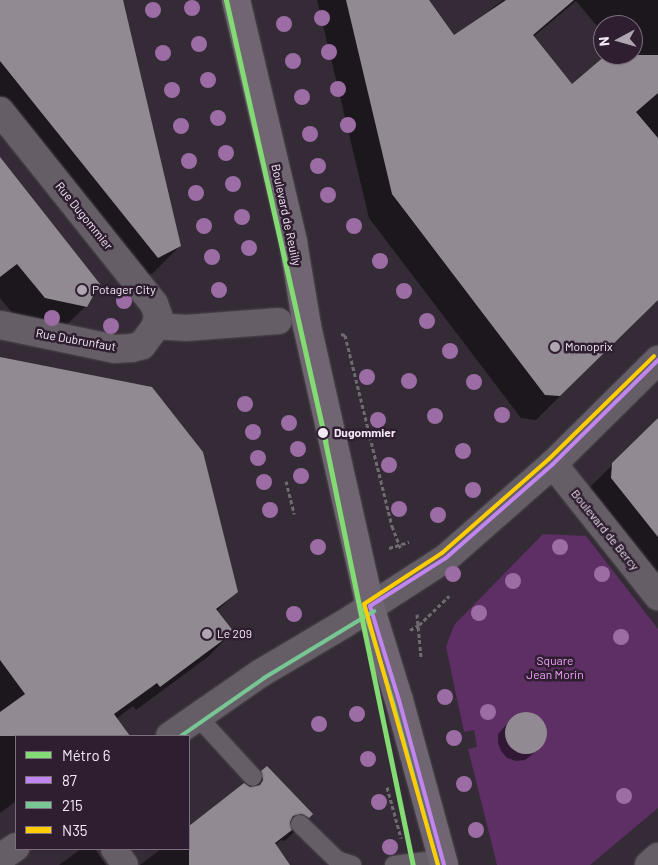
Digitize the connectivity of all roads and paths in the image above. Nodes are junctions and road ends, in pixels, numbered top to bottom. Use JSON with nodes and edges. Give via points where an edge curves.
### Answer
{"nodes":[{"id":1,"x":236,"y":0,"type":"edge"},
{"id":2,"x":0,"y":111,"type":"edge"},
{"id":3,"x":279,"y":321,"type":"dead end"},
{"id":4,"x":0,"y":325,"type":"edge"},
{"id":5,"x":152,"y":331,"type":"junction"},
{"id":6,"x":345,"y":335,"type":"dead end"},
{"id":7,"x":658,"y":360,"type":"edge"},
{"id":8,"x":553,"y":464,"type":"junction"},
{"id":9,"x":286,"y":481,"type":"dead end"},
{"id":10,"x":294,"y":514,"type":"dead end"},
{"id":11,"x":398,"y":544,"type":"dead end"},
{"id":12,"x":658,"y":596,"type":"edge"},
{"id":13,"x":370,"y":606,"type":"junction"},
{"id":14,"x":198,"y":717,"type":"junction"},
{"id":15,"x":171,"y":735,"type":"edge"},
{"id":16,"x":253,"y":777,"type":"dead end"},
{"id":17,"x":300,"y":824,"type":"dead end"},
{"id":18,"x":15,"y":848,"type":"edge"},
{"id":19,"x":115,"y":850,"type":"edge"},
{"id":20,"x":658,"y":857,"type":"edge"},
{"id":21,"x":0,"y":858,"type":"edge"},
{"id":22,"x":444,"y":862,"type":"edge"},
{"id":23,"x":126,"y":865,"type":"edge"},
{"id":24,"x":352,"y":865,"type":"edge"},
{"id":25,"x":394,"y":865,"type":"edge"},
{"id":26,"x":649,"y":865,"type":"edge"}],
"edges":[{"from":1,"to":13,"type":"main road","name":"Boulevard de Reuilly","via":[[293,242],[307,326]]},
{"from":2,"to":5,"type":"street","name":"Rue Dugommier","via":[[154,304],[158,315]]},
{"from":3,"to":5,"type":"street"},
{"from":4,"to":5,"type":"street","name":"Rue Dubrunfaut","via":[[115,348],[142,345]]},
{"from":6,"to":11,"type":"path"},
{"from":7,"to":8,"type":"street"},
{"from":8,"to":12,"type":"street","name":"Boulevard de Bercy"},
{"from":8,"to":13,"type":"street","via":[[446,558]]},
{"from":9,"to":10,"type":"path"},
{"from":13,"to":14,"type":"street","via":[[261,673]]},
{"from":13,"to":22,"type":"main road"},
{"from":14,"to":15,"type":"street"},
{"from":14,"to":16,"type":"lane"},
{"from":17,"to":24,"type":"lane","via":[[337,860]]},
{"from":18,"to":21,"type":"street"},
{"from":19,"to":23,"type":"street"},
{"from":20,"to":26,"type":"street"},
{"from":22,"to":25,"type":"lane"}]}
